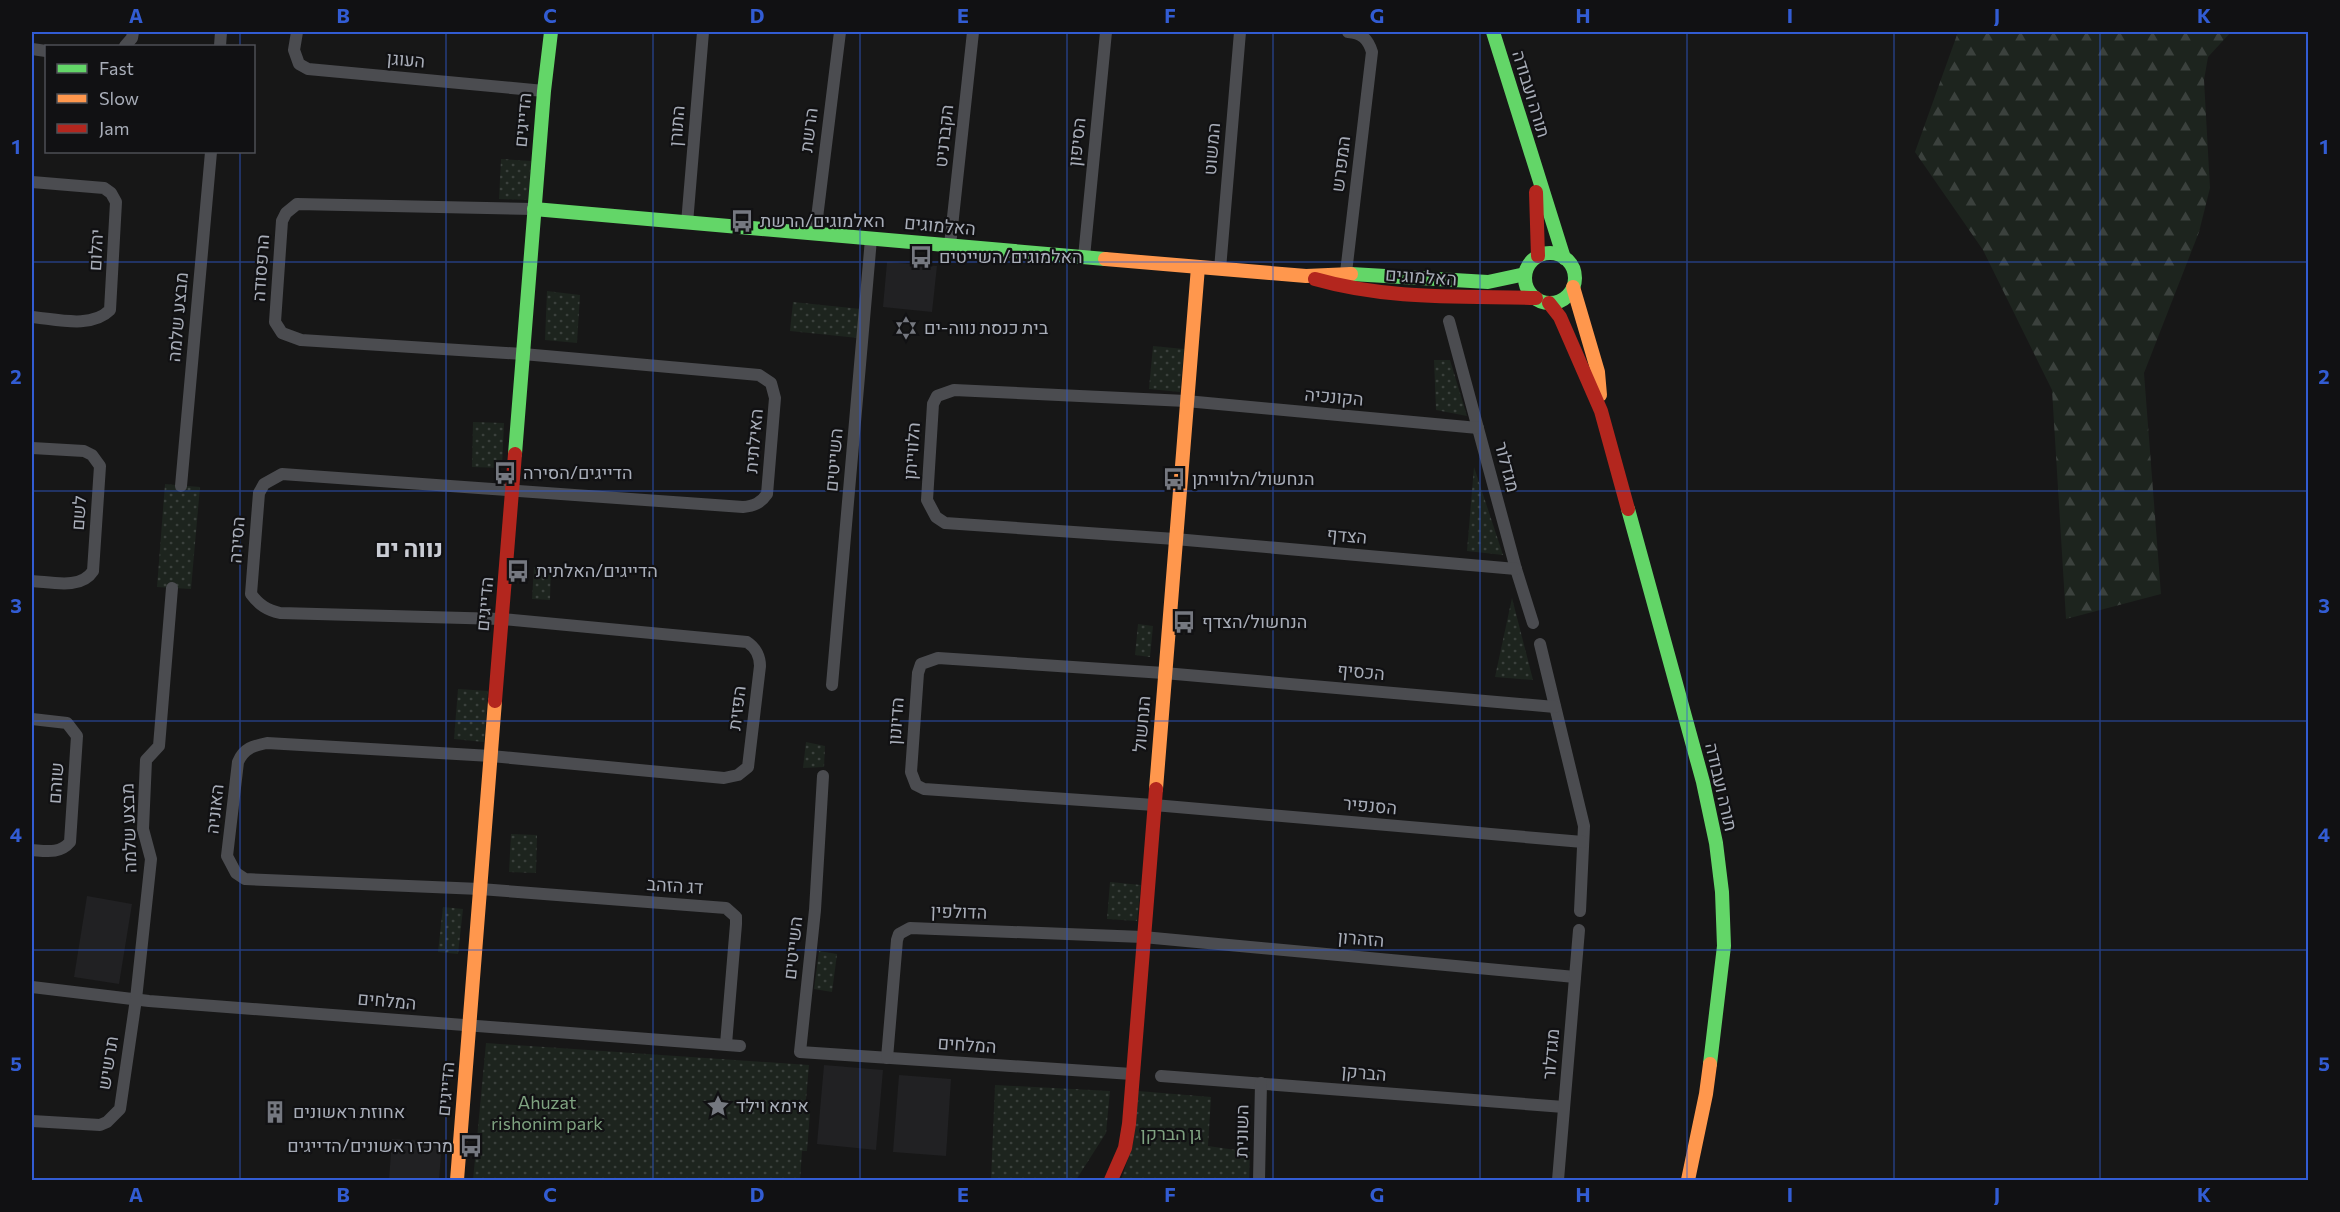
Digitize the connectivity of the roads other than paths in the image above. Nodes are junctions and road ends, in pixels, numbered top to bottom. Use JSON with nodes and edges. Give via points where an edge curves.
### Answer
{"nodes":[{"id":1,"x":133,"y":32,"type":"edge"},
{"id":2,"x":297,"y":32,"type":"edge"},
{"id":3,"x":551,"y":32,"type":"edge"},
{"id":4,"x":703,"y":32,"type":"edge"},
{"id":5,"x":840,"y":32,"type":"edge"},
{"id":6,"x":973,"y":32,"type":"edge"},
{"id":7,"x":1106,"y":32,"type":"edge"},
{"id":8,"x":1240,"y":32,"type":"edge"},
{"id":9,"x":1348,"y":32,"type":"edge"},
{"id":10,"x":1493,"y":32,"type":"edge"},
{"id":11,"x":126,"y":45,"type":"edge"},
{"id":12,"x":544,"y":91,"type":"junction"},
{"id":13,"x":211,"y":153,"type":"edge"},
{"id":14,"x":1535,"y":167,"type":"junction"},
{"id":15,"x":32,"y":182,"type":"edge"},
{"id":16,"x":534,"y":209,"type":"junction"},
{"id":17,"x":687,"y":223,"type":"junction"},
{"id":18,"x":815,"y":234,"type":"junction"},
{"id":19,"x":872,"y":238,"type":"junction"},
{"id":20,"x":950,"y":245,"type":"junction"},
{"id":21,"x":1538,"y":256,"type":"junction"},
{"id":22,"x":1084,"y":257,"type":"junction"},
{"id":23,"x":1564,"y":258,"type":"junction"},
{"id":24,"x":1198,"y":267,"type":"junction"},
{"id":25,"x":1220,"y":269,"type":"junction"},
{"id":26,"x":1346,"y":274,"type":"junction"},
{"id":27,"x":1525,"y":274,"type":"junction"},
{"id":28,"x":1306,"y":276,"type":"junction"},
{"id":29,"x":1573,"y":287,"type":"junction"},
{"id":30,"x":1343,"y":288,"type":"junction"},
{"id":31,"x":1542,"y":301,"type":"junction"},
{"id":32,"x":32,"y":317,"type":"edge"},
{"id":33,"x":1449,"y":321,"type":"dead end"},
{"id":34,"x":523,"y":354,"type":"junction"},
{"id":35,"x":1186,"y":401,"type":"junction"},
{"id":36,"x":1601,"y":411,"type":"junction"},
{"id":37,"x":1478,"y":428,"type":"junction"},
{"id":38,"x":32,"y":448,"type":"edge"},
{"id":39,"x":181,"y":486,"type":"dead end"},
{"id":40,"x":512,"y":489,"type":"junction"},
{"id":41,"x":1175,"y":539,"type":"junction"},
{"id":42,"x":1516,"y":568,"type":"junction"},
{"id":43,"x":32,"y":581,"type":"edge"},
{"id":44,"x":172,"y":588,"type":"dead end"},
{"id":45,"x":502,"y":619,"type":"junction"},
{"id":46,"x":1533,"y":623,"type":"dead end"},
{"id":47,"x":1540,"y":644,"type":"dead end"},
{"id":48,"x":1164,"y":673,"type":"junction"},
{"id":49,"x":832,"y":685,"type":"dead end"},
{"id":50,"x":1555,"y":707,"type":"junction"},
{"id":51,"x":32,"y":719,"type":"edge"},
{"id":52,"x":491,"y":756,"type":"junction"},
{"id":53,"x":823,"y":776,"type":"dead end"},
{"id":54,"x":1154,"y":805,"type":"junction"},
{"id":55,"x":1583,"y":842,"type":"junction"},
{"id":56,"x":32,"y":850,"type":"edge"},
{"id":57,"x":480,"y":889,"type":"junction"},
{"id":58,"x":1580,"y":911,"type":"dead end"},
{"id":59,"x":1579,"y":930,"type":"dead end"},
{"id":60,"x":1143,"y":937,"type":"junction"},
{"id":61,"x":1575,"y":976,"type":"junction"},
{"id":62,"x":32,"y":987,"type":"edge"},
{"id":63,"x":136,"y":999,"type":"junction"},
{"id":64,"x":470,"y":1026,"type":"junction"},
{"id":65,"x":726,"y":1044,"type":"junction"},
{"id":66,"x":740,"y":1046,"type":"dead end"},
{"id":67,"x":800,"y":1052,"type":"joint"},
{"id":68,"x":887,"y":1058,"type":"junction"},
{"id":69,"x":1132,"y":1074,"type":"junction"},
{"id":70,"x":1161,"y":1076,"type":"dead end"},
{"id":71,"x":1261,"y":1083,"type":"junction"},
{"id":72,"x":1564,"y":1107,"type":"junction"},
{"id":73,"x":32,"y":1121,"type":"edge"},
{"id":74,"x":456,"y":1180,"type":"edge"},
{"id":75,"x":1112,"y":1180,"type":"edge"},
{"id":76,"x":1259,"y":1180,"type":"edge"},
{"id":77,"x":1558,"y":1180,"type":"edge"},
{"id":78,"x":1688,"y":1180,"type":"edge"}],
"edges":[{"from":1,"to":11,"type":"street"},
{"from":2,"to":12,"type":"street","name":"העוגן","via":[[294,50],[299,64],[308,69]]},
{"from":3,"to":12,"type":"street","name":"הדייגים"},
{"from":4,"to":17,"type":"street","name":"התורן"},
{"from":5,"to":18,"type":"street","name":"הרשת"},
{"from":6,"to":20,"type":"street","name":"הקברניט"},
{"from":7,"to":22,"type":"street","name":"הסיפון"},
{"from":8,"to":25,"type":"street","name":"המשוט"},
{"from":9,"to":26,"type":"street","name":"המפרש","via":[[1364,37],[1372,52]]},
{"from":10,"to":14,"type":"street","name":"תורה ועבודה"},
{"from":12,"to":16,"type":"street","name":"הדייגים"},
{"from":13,"to":39,"type":"street","name":"מבצע שלמה"},
{"from":14,"to":21,"type":"street","name":"תורה ועבודה"},
{"from":14,"to":23,"type":"street","name":"תורה ועבודה"},
{"from":15,"to":32,"type":"street","name":"יהלום","via":[[104,188],[116,202],[110,310],[87,321]]},
{"from":16,"to":17,"type":"street","name":"האלמוגים"},
{"from":16,"to":34,"type":"street","name":"הדייגים"},
{"from":16,"to":34,"type":"street","name":"הרפסודה","via":[[297,204],[282,221],[274,322],[282,333],[301,340]]},
{"from":17,"to":18,"type":"street","name":"האלמוגים"},
{"from":18,"to":19,"type":"street","name":"האלמוגים"},
{"from":19,"to":20,"type":"street","name":"האלמוגים"},
{"from":19,"to":49,"type":"street","name":"השייטים"},
{"from":20,"to":22,"type":"street","name":"האלמוגים"},
{"from":21,"to":23,"type":"street","via":[[1552,253]]},
{"from":21,"to":27,"type":"street"},
{"from":22,"to":24,"type":"street","name":"האלמוגים"},
{"from":23,"to":29,"type":"street","via":[[1574,271]]},
{"from":24,"to":25,"type":"street","name":"האלמוגים"},
{"from":24,"to":35,"type":"street","name":"הנחשול"},
{"from":25,"to":28,"type":"street","name":"האלמוגים"},
{"from":26,"to":27,"type":"street","name":"האלמוגים","via":[[1488,282]]},
{"from":26,"to":28,"type":"street","name":"האלמוגים"},
{"from":26,"to":30,"type":"street","name":"המפרש"},
{"from":27,"to":31,"type":"street","via":[[1527,288]]},
{"from":28,"to":30,"type":"street","name":"האלמוגים"},
{"from":29,"to":31,"type":"street","via":[[1563,299]]},
{"from":29,"to":36,"type":"street","name":"תורה ועבודה","via":[[1598,372]]},
{"from":30,"to":31,"type":"street","name":"האלמוגים","via":[[1443,298]]},
{"from":31,"to":36,"type":"street","name":"תורה ועבודה","via":[[1560,317]]},
{"from":33,"to":37,"type":"street","name":"מגדלור"},
{"from":34,"to":40,"type":"street","name":"הדייגים"},
{"from":34,"to":40,"type":"street","name":"האילתית","via":[[759,375],[771,383],[776,398],[767,494],[758,504],[743,507]]},
{"from":35,"to":37,"type":"street","name":"הקונכיה"},
{"from":35,"to":41,"type":"street","name":"הנחשול"},
{"from":35,"to":41,"type":"street","name":"הלווייתן","via":[[954,390],[937,396],[933,404],[927,500],[936,517],[945,523]]},
{"from":36,"to":78,"type":"street","name":"תורה ועבודה","via":[[1703,782],[1716,843],[1724,946],[1706,1095]]},
{"from":37,"to":42,"type":"street","name":"מגדלור"},
{"from":38,"to":43,"type":"street","name":"לשם","via":[[84,451],[100,466],[93,571],[79,583]]},
{"from":40,"to":45,"type":"street","name":"הדייגים"},
{"from":40,"to":45,"type":"street","name":"הסירה","via":[[282,474],[264,484],[259,493],[251,594],[269,611],[280,613]]},
{"from":41,"to":42,"type":"street","name":"הצדף"},
{"from":41,"to":48,"type":"street","name":"הנחשול"},
{"from":42,"to":46,"type":"street","name":"מגדלור"},
{"from":44,"to":63,"type":"street","name":"מבצע שלמה","via":[[159,746],[146,760],[143,829],[151,859]]},
{"from":45,"to":52,"type":"street","name":"הדייגים"},
{"from":45,"to":52,"type":"street","name":"הפזית","via":[[747,642],[760,659],[760,666],[748,767],[732,778]]},
{"from":47,"to":50,"type":"street"},
{"from":48,"to":50,"type":"street","name":"הכסיף"},
{"from":48,"to":54,"type":"street","name":"הנחשול"},
{"from":48,"to":54,"type":"street","name":"הדיונון","via":[[938,658],[921,664],[910,772],[916,786],[924,789]]},
{"from":50,"to":55,"type":"street","via":[[1584,826]]},
{"from":51,"to":56,"type":"street","name":"שוהם","via":[[67,723],[77,736],[70,842],[54,852]]},
{"from":52,"to":57,"type":"street","name":"הדייגים"},
{"from":52,"to":57,"type":"street","name":"האוניה","via":[[267,743],[252,746],[242,752],[238,762],[227,856],[236,873],[245,879]]},
{"from":53,"to":67,"type":"street","name":"השייטים","via":[[815,909]]},
{"from":54,"to":55,"type":"street","name":"הסנפיר"},
{"from":54,"to":60,"type":"street","name":"הנחשול"},
{"from":55,"to":58,"type":"street"},
{"from":57,"to":64,"type":"street","name":"הדייגים"},
{"from":57,"to":65,"type":"street","name":"דג הזהב","via":[[726,908],[736,917],[736,924]]},
{"from":59,"to":61,"type":"street","name":"מגדלור"},
{"from":60,"to":61,"type":"street","name":"הזהרון"},
{"from":60,"to":68,"type":"street","name":"הדולפין","via":[[904,930],[897,940]]},
{"from":60,"to":69,"type":"street","name":"הנחשול"},
{"from":61,"to":72,"type":"street","name":"מגדלור"},
{"from":62,"to":63,"type":"street","name":"המלחים"},
{"from":63,"to":64,"type":"street","name":"המלחים"},
{"from":63,"to":73,"type":"street","name":"תרשיש","via":[[120,1109],[115,1116],[100,1125]]},
{"from":64,"to":65,"type":"street","name":"המלחים"},
{"from":64,"to":74,"type":"street","name":"הדייגים"},
{"from":65,"to":66,"type":"street","name":"המלחים"},
{"from":67,"to":68,"type":"street","name":"המלחים"},
{"from":68,"to":69,"type":"street","name":"המלחים"},
{"from":69,"to":75,"type":"street","name":"הנחשול","via":[[1125,1148]]},
{"from":70,"to":71,"type":"street","name":"הברקן"},
{"from":71,"to":72,"type":"street","name":"הברקן"},
{"from":71,"to":76,"type":"street","name":"השונית"},
{"from":72,"to":77,"type":"street","name":"מגדלור"}]}
